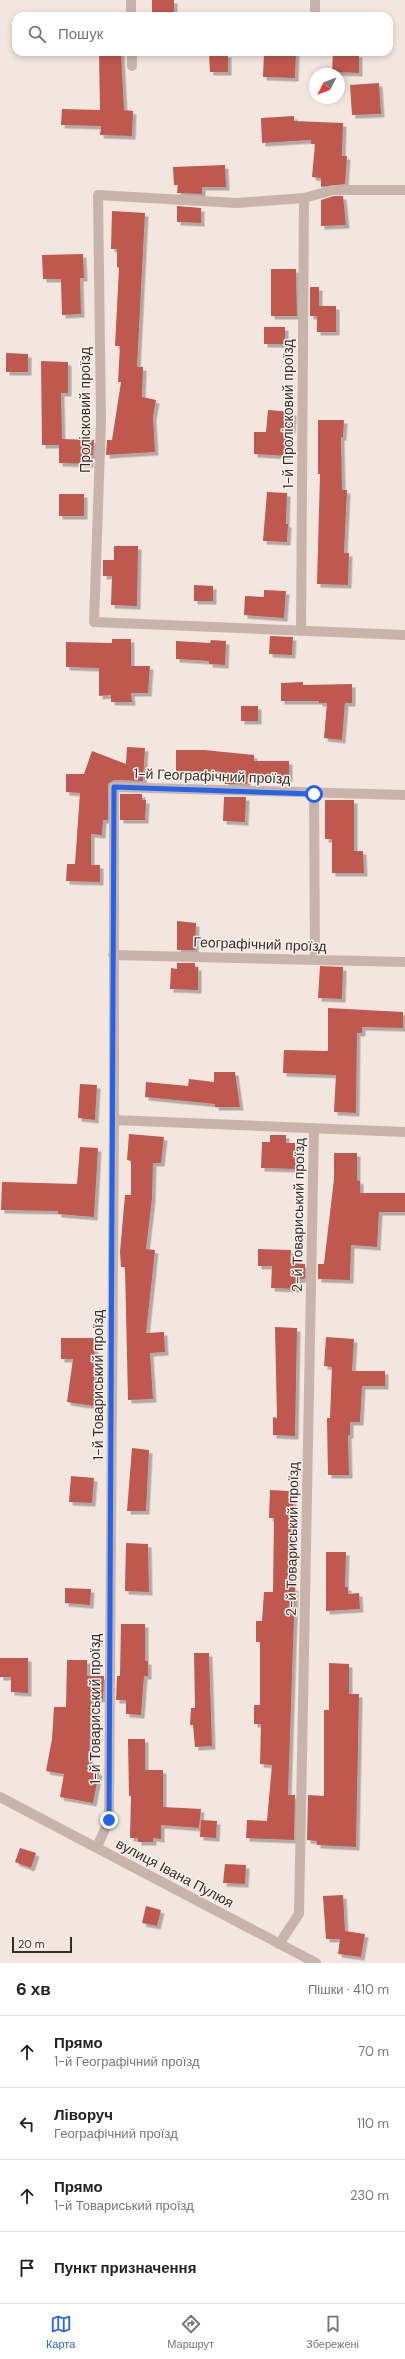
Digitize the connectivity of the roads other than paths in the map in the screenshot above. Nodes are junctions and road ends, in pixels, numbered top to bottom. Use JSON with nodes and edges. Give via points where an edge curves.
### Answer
{"nodes":[{"id":1,"x":131,"y":0,"type":"edge"},
{"id":2,"x":315,"y":0,"type":"edge"},
{"id":3,"x":131,"y":12,"type":"edge"},
{"id":4,"x":315,"y":12,"type":"edge"},
{"id":5,"x":132,"y":56,"type":"edge"},
{"id":6,"x":132,"y":66,"type":"dead end"},
{"id":7,"x":405,"y":190,"type":"edge"},
{"id":8,"x":304,"y":198,"type":"junction"},
{"id":9,"x":301,"y":630,"type":"junction"},
{"id":10,"x":405,"y":635,"type":"edge"},
{"id":11,"x":314,"y":794,"type":"junction"},
{"id":12,"x":405,"y":796,"type":"edge"},
{"id":13,"x":113,"y":955,"type":"junction"},
{"id":14,"x":315,"y":960,"type":"junction"},
{"id":15,"x":405,"y":962,"type":"edge"},
{"id":16,"x":114,"y":1120,"type":"junction"},
{"id":17,"x":314,"y":1128,"type":"junction"},
{"id":18,"x":405,"y":1132,"type":"edge"},
{"id":19,"x":0,"y":1798,"type":"edge"},
{"id":20,"x":97,"y":1848,"type":"junction"},
{"id":21,"x":279,"y":1944,"type":"junction"},
{"id":22,"x":316,"y":1963,"type":"edge"}],
"edges":[{"from":1,"to":3,"type":"street"},
{"from":2,"to":4,"type":"street"},
{"from":5,"to":6,"type":"street"},
{"from":7,"to":8,"type":"street","name":"Пролісковий проїзд","via":[[333,190]]},
{"from":8,"to":9,"type":"street","name":"1-й Пролісковий проїзд"},
{"from":8,"to":9,"type":"street","name":"Пролісковий проїзд","via":[[236,203],[98,195],[101,421],[94,622]]},
{"from":9,"to":10,"type":"street","name":"Пролісковий проїзд"},
{"from":11,"to":12,"type":"street","name":"1-й Географічний проїзд"},
{"from":11,"to":13,"type":"street","name":"1-й Географічний проїзд","via":[[114,787]]},
{"from":11,"to":14,"type":"street"},
{"from":13,"to":14,"type":"street","name":"Географічний проїзд"},
{"from":13,"to":16,"type":"street"},
{"from":14,"to":15,"type":"street","name":"Географічний проїзд"},
{"from":16,"to":17,"type":"street"},
{"from":16,"to":20,"type":"street","name":"1-й Товариський проїзд","via":[[109,1820]]},
{"from":17,"to":18,"type":"street"},
{"from":17,"to":21,"type":"street","name":"2-й Товариський проїзд","via":[[299,1914]]},
{"from":19,"to":20,"type":"street","name":"вулиця Івана Пулюя"},
{"from":20,"to":21,"type":"street","name":"вулиця Івана Пулюя"},
{"from":21,"to":22,"type":"street","name":"вулиця Івана Пулюя"}]}
